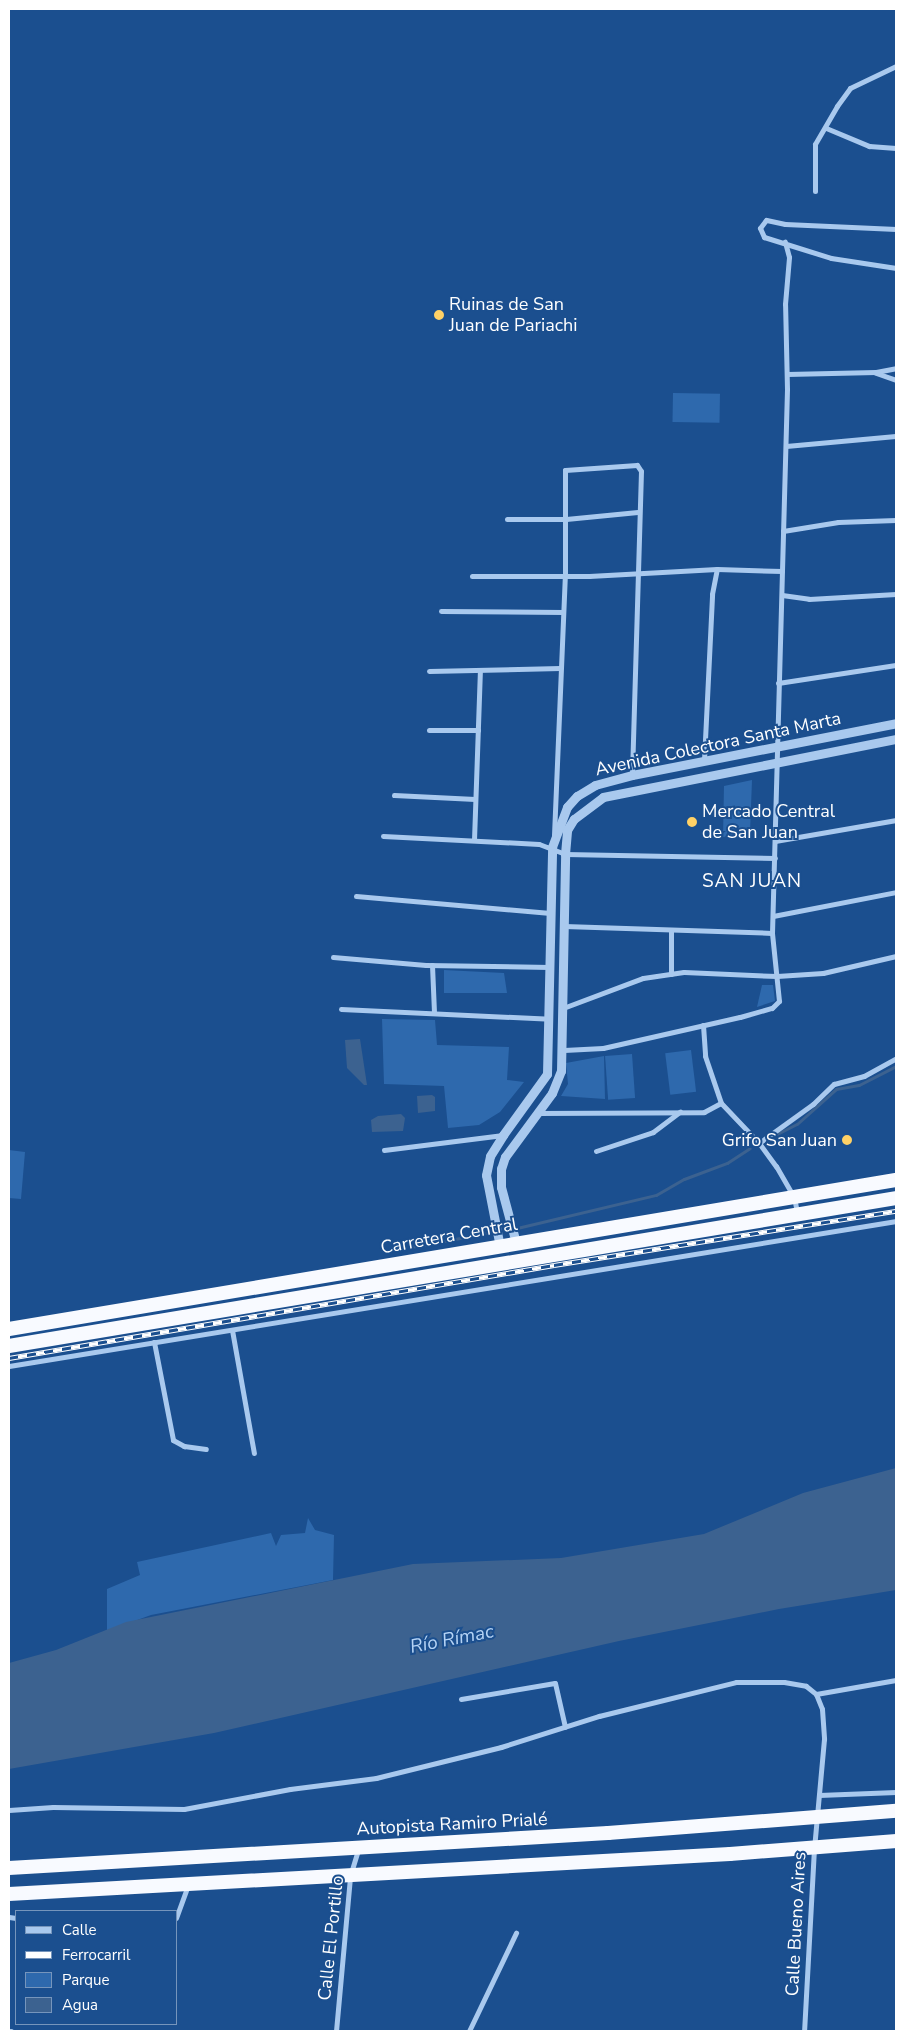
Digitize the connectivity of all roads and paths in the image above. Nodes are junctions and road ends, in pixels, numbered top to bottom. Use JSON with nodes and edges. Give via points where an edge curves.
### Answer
{"nodes":[{"id":1,"x":896,"y":66,"type":"edge"},
{"id":2,"x":826,"y":128,"type":"junction"},
{"id":3,"x":896,"y":148,"type":"edge"},
{"id":4,"x":815,"y":191,"type":"dead end"},
{"id":5,"x":896,"y":229,"type":"edge"},
{"id":6,"x":786,"y":242,"type":"junction"},
{"id":7,"x":896,"y":268,"type":"edge"},
{"id":8,"x":896,"y":368,"type":"edge"},
{"id":9,"x":876,"y":372,"type":"junction"},
{"id":10,"x":787,"y":374,"type":"junction"},
{"id":11,"x":896,"y":380,"type":"edge"},
{"id":12,"x":896,"y":436,"type":"edge"},
{"id":13,"x":786,"y":446,"type":"junction"},
{"id":14,"x":638,"y":512,"type":"junction"},
{"id":15,"x":507,"y":518,"type":"dead end"},
{"id":16,"x":566,"y":519,"type":"junction"},
{"id":17,"x":896,"y":520,"type":"edge"},
{"id":18,"x":783,"y":531,"type":"junction"},
{"id":19,"x":717,"y":569,"type":"junction"},
{"id":20,"x":782,"y":571,"type":"junction"},
{"id":21,"x":639,"y":572,"type":"junction"},
{"id":22,"x":472,"y":576,"type":"dead end"},
{"id":23,"x":565,"y":576,"type":"junction"},
{"id":24,"x":896,"y":594,"type":"edge"},
{"id":25,"x":782,"y":595,"type":"junction"},
{"id":26,"x":442,"y":611,"type":"dead end"},
{"id":27,"x":563,"y":612,"type":"junction"},
{"id":28,"x":896,"y":665,"type":"edge"},
{"id":29,"x":560,"y":668,"type":"junction"},
{"id":30,"x":429,"y":671,"type":"dead end"},
{"id":31,"x":480,"y":672,"type":"junction"},
{"id":32,"x":778,"y":683,"type":"junction"},
{"id":33,"x":896,"y":723,"type":"edge"},
{"id":34,"x":429,"y":730,"type":"dead end"},
{"id":35,"x":478,"y":730,"type":"junction"},
{"id":36,"x":896,"y":739,"type":"edge"},
{"id":37,"x":775,"y":746,"type":"junction"},
{"id":38,"x":704,"y":760,"type":"junction"},
{"id":39,"x":776,"y":764,"type":"junction"},
{"id":40,"x":632,"y":775,"type":"junction"},
{"id":41,"x":394,"y":795,"type":"dead end"},
{"id":42,"x":475,"y":799,"type":"junction"},
{"id":43,"x":896,"y":820,"type":"edge"},
{"id":44,"x":383,"y":836,"type":"dead end"},
{"id":45,"x":554,"y":837,"type":"junction"},
{"id":46,"x":474,"y":840,"type":"junction"},
{"id":47,"x":775,"y":841,"type":"junction"},
{"id":48,"x":552,"y":847,"type":"junction"},
{"id":49,"x":565,"y":854,"type":"junction"},
{"id":50,"x":775,"y":858,"type":"junction"},
{"id":51,"x":896,"y":892,"type":"edge"},
{"id":52,"x":356,"y":896,"type":"dead end"},
{"id":53,"x":550,"y":913,"type":"junction"},
{"id":54,"x":773,"y":916,"type":"junction"},
{"id":55,"x":564,"y":926,"type":"junction"},
{"id":56,"x":671,"y":931,"type":"junction"},
{"id":57,"x":772,"y":933,"type":"junction"},
{"id":58,"x":896,"y":956,"type":"edge"},
{"id":59,"x":333,"y":957,"type":"dead end"},
{"id":60,"x":432,"y":965,"type":"junction"},
{"id":61,"x":550,"y":967,"type":"junction"},
{"id":62,"x":671,"y":974,"type":"junction"},
{"id":63,"x":777,"y":976,"type":"junction"},
{"id":64,"x":342,"y":1008,"type":"dead end"},
{"id":65,"x":563,"y":1008,"type":"junction"},
{"id":66,"x":434,"y":1012,"type":"junction"},
{"id":67,"x":550,"y":1019,"type":"junction"},
{"id":68,"x":703,"y":1024,"type":"junction"},
{"id":69,"x":564,"y":1050,"type":"junction"},
{"id":70,"x":896,"y":1058,"type":"edge"},
{"id":71,"x":721,"y":1103,"type":"junction"},
{"id":72,"x":680,"y":1112,"type":"junction"},
{"id":73,"x":537,"y":1113,"type":"junction"},
{"id":74,"x":502,"y":1136,"type":"junction"},
{"id":75,"x":759,"y":1143,"type":"junction"},
{"id":76,"x":384,"y":1150,"type":"dead end"},
{"id":77,"x":596,"y":1151,"type":"dead end"},
{"id":78,"x":896,"y":1180,"type":"edge"},
{"id":79,"x":794,"y":1197,"type":"junction"},
{"id":80,"x":896,"y":1198,"type":"edge"},
{"id":81,"x":797,"y":1214,"type":"junction"},
{"id":82,"x":896,"y":1221,"type":"edge"},
{"id":83,"x":516,"y":1243,"type":"junction"},
{"id":84,"x":500,"y":1247,"type":"junction"},
{"id":85,"x":306,"y":1279,"type":"junction"},
{"id":86,"x":309,"y":1296,"type":"junction"},
{"id":87,"x":9,"y":1329,"type":"edge"},
{"id":88,"x":232,"y":1330,"type":"junction"},
{"id":89,"x":154,"y":1342,"type":"junction"},
{"id":90,"x":9,"y":1346,"type":"edge"},
{"id":91,"x":9,"y":1366,"type":"edge"},
{"id":92,"x":206,"y":1449,"type":"dead end"},
{"id":93,"x":254,"y":1453,"type":"dead end"},
{"id":94,"x":896,"y":1680,"type":"edge"},
{"id":95,"x":816,"y":1694,"type":"junction"},
{"id":96,"x":461,"y":1700,"type":"dead end"},
{"id":97,"x":565,"y":1727,"type":"junction"},
{"id":98,"x":896,"y":1792,"type":"edge"},
{"id":99,"x":819,"y":1795,"type":"junction"},
{"id":100,"x":9,"y":1810,"type":"edge"},
{"id":101,"x":896,"y":1811,"type":"edge"},
{"id":102,"x":816,"y":1819,"type":"junction"},
{"id":103,"x":896,"y":1840,"type":"edge"},
{"id":104,"x":358,"y":1848,"type":"junction"},
{"id":105,"x":814,"y":1848,"type":"junction"},
{"id":106,"x":9,"y":1868,"type":"edge"},
{"id":107,"x":350,"y":1876,"type":"junction"},
{"id":108,"x":189,"y":1882,"type":"junction"},
{"id":109,"x":9,"y":1894,"type":"edge"},
{"id":110,"x":178,"y":1912,"type":"edge"},
{"id":111,"x":516,"y":1933,"type":"dead end"},
{"id":112,"x":336,"y":2031,"type":"edge"},
{"id":113,"x":469,"y":2031,"type":"edge"},
{"id":114,"x":804,"y":2031,"type":"edge"}],
"edges":[{"from":1,"to":2,"type":"street","via":[[850,88]]},
{"from":2,"to":3,"type":"street","via":[[869,146]]},
{"from":2,"to":4,"type":"street","via":[[815,144]]},
{"from":5,"to":6,"type":"street","via":[[762,222],[760,233],[764,237]]},
{"from":6,"to":7,"type":"street","via":[[831,258]]},
{"from":6,"to":10,"type":"street","via":[[789,257],[785,304]]},
{"from":8,"to":9,"type":"street"},
{"from":9,"to":10,"type":"street"},
{"from":9,"to":11,"type":"street"},
{"from":10,"to":13,"type":"street"},
{"from":12,"to":13,"type":"street"},
{"from":13,"to":18,"type":"street"},
{"from":14,"to":16,"type":"street"},
{"from":14,"to":16,"type":"street","via":[[641,471],[637,464],[590,467],[565,470]]},
{"from":14,"to":21,"type":"street"},
{"from":15,"to":16,"type":"street"},
{"from":16,"to":23,"type":"street"},
{"from":17,"to":18,"type":"street","via":[[838,522]]},
{"from":18,"to":20,"type":"street"},
{"from":19,"to":20,"type":"street"},
{"from":19,"to":21,"type":"street"},
{"from":19,"to":38,"type":"street","via":[[712,594]]},
{"from":20,"to":25,"type":"street"},
{"from":21,"to":23,"type":"street"},
{"from":21,"to":40,"type":"street"},
{"from":22,"to":23,"type":"street"},
{"from":23,"to":27,"type":"street"},
{"from":24,"to":25,"type":"street","via":[[809,600]]},
{"from":25,"to":32,"type":"street"},
{"from":26,"to":27,"type":"street"},
{"from":27,"to":29,"type":"street"},
{"from":28,"to":32,"type":"street"},
{"from":29,"to":31,"type":"street"},
{"from":29,"to":45,"type":"street"},
{"from":30,"to":31,"type":"street"},
{"from":31,"to":35,"type":"street"},
{"from":32,"to":37,"type":"street"},
{"from":33,"to":37,"type":"street","name":"Avenida Colectora Santa Marta"},
{"from":34,"to":35,"type":"street"},
{"from":35,"to":42,"type":"street"},
{"from":36,"to":39,"type":"street","name":"Avenida Colectora Santa Marta"},
{"from":37,"to":38,"type":"street","name":"Avenida Colectora Santa Marta"},
{"from":37,"to":39,"type":"street"},
{"from":38,"to":40,"type":"street","name":"Avenida Colectora Santa Marta"},
{"from":39,"to":47,"type":"street"},
{"from":39,"to":49,"type":"street","name":"Avenida Colectora Santa Marta","via":[[603,797],[574,819],[567,830]]},
{"from":40,"to":45,"type":"street","name":"Avenida Colectora Santa Marta","via":[[595,785],[577,796],[567,807]]},
{"from":41,"to":42,"type":"street"},
{"from":42,"to":46,"type":"street"},
{"from":43,"to":47,"type":"street"},
{"from":44,"to":46,"type":"street"},
{"from":45,"to":48,"type":"street","name":"Avenida Colectora Santa Marta"},
{"from":46,"to":48,"type":"street"},
{"from":47,"to":50,"type":"street"},
{"from":48,"to":49,"type":"street"},
{"from":48,"to":53,"type":"street","name":"Avenida Colectora Santa Marta"},
{"from":49,"to":50,"type":"street"},
{"from":49,"to":55,"type":"street","name":"Avenida Colectora Santa Marta"},
{"from":50,"to":54,"type":"street"},
{"from":51,"to":54,"type":"street"},
{"from":52,"to":53,"type":"street"},
{"from":53,"to":61,"type":"street","name":"Avenida Colectora Santa Marta"},
{"from":54,"to":57,"type":"street"},
{"from":55,"to":56,"type":"street"},
{"from":55,"to":65,"type":"street","name":"Avenida Colectora Santa Marta"},
{"from":56,"to":57,"type":"street"},
{"from":56,"to":62,"type":"street"},
{"from":57,"to":63,"type":"street"},
{"from":58,"to":63,"type":"street","via":[[823,973]]},
{"from":59,"to":60,"type":"street"},
{"from":60,"to":61,"type":"street"},
{"from":60,"to":66,"type":"street"},
{"from":61,"to":67,"type":"street","name":"Avenida Colectora Santa Marta"},
{"from":62,"to":63,"type":"street"},
{"from":62,"to":65,"type":"street","via":[[643,978]]},
{"from":63,"to":68,"type":"street","via":[[779,1001],[772,1008]]},
{"from":64,"to":66,"type":"street"},
{"from":65,"to":69,"type":"street","name":"Avenida Colectora Santa Marta"},
{"from":66,"to":67,"type":"street"},
{"from":67,"to":74,"type":"street","name":"Avenida Colectora Santa Marta","via":[[548,1074]]},
{"from":68,"to":69,"type":"street","via":[[602,1048]]},
{"from":68,"to":71,"type":"street","via":[[705,1056]]},
{"from":69,"to":73,"type":"street","name":"Avenida Colectora Santa Marta","via":[[558,1081]]},
{"from":70,"to":75,"type":"street","via":[[864,1076],[834,1084],[813,1104]]},
{"from":71,"to":72,"type":"street","via":[[704,1112]]},
{"from":71,"to":75,"type":"street"},
{"from":72,"to":73,"type":"street"},
{"from":72,"to":77,"type":"street","via":[[653,1132]]},
{"from":73,"to":83,"type":"street","name":"Avenida Colectora Santa Marta","via":[[505,1157],[501,1169],[501,1187]]},
{"from":74,"to":76,"type":"street"},
{"from":74,"to":84,"type":"street","name":"Avenida Colectora Santa Marta","via":[[490,1156],[486,1175]]},
{"from":75,"to":79,"type":"street"},
{"from":78,"to":79,"type":"highway","name":"Carretera Central"},
{"from":79,"to":81,"type":"street"},
{"from":79,"to":83,"type":"highway","name":"Carretera Central"},
{"from":80,"to":81,"type":"highway","name":"Carretera Central"},
{"from":81,"to":86,"type":"highway","name":"Carretera Central"},
{"from":82,"to":88,"type":"street"},
{"from":83,"to":84,"type":"highway","name":"Carretera Central"},
{"from":84,"to":85,"type":"highway","name":"Carretera Central"},
{"from":85,"to":86,"type":"highway"},
{"from":85,"to":87,"type":"highway","name":"Carretera Central"},
{"from":86,"to":90,"type":"highway","name":"Carretera Central"},
{"from":88,"to":89,"type":"street"},
{"from":88,"to":93,"type":"street"},
{"from":89,"to":91,"type":"street"},
{"from":89,"to":92,"type":"street","via":[[173,1440],[184,1446]]},
{"from":94,"to":95,"type":"street"},
{"from":95,"to":97,"type":"street","via":[[806,1686],[784,1682],[736,1682]]},
{"from":95,"to":99,"type":"street","name":"Calle Bueno Aires","via":[[824,1724]]},
{"from":96,"to":97,"type":"street","via":[[555,1683]]},
{"from":97,"to":100,"type":"street","via":[[501,1748],[376,1778],[290,1788],[184,1808]]},
{"from":98,"to":99,"type":"street"},
{"from":99,"to":102,"type":"street","name":"Calle Bueno Aires"},
{"from":101,"to":102,"type":"highway","name":"Autopista Ramiro Prialé"},
{"from":102,"to":104,"type":"highway","name":"Autopista Ramiro Prialé"},
{"from":102,"to":105,"type":"street","name":"Calle Bueno Aires"},
{"from":103,"to":105,"type":"highway"},
{"from":104,"to":106,"type":"highway","name":"Autopista Ramiro Prialé"},
{"from":104,"to":107,"type":"street","name":"Calle El Portillo"},
{"from":105,"to":107,"type":"highway"},
{"from":105,"to":114,"type":"street","name":"Calle Bueno Aires"},
{"from":107,"to":108,"type":"highway"},
{"from":107,"to":112,"type":"street","name":"Calle El Portillo"},
{"from":108,"to":109,"type":"highway"},
{"from":108,"to":110,"type":"street"},
{"from":111,"to":113,"type":"street"}]}
